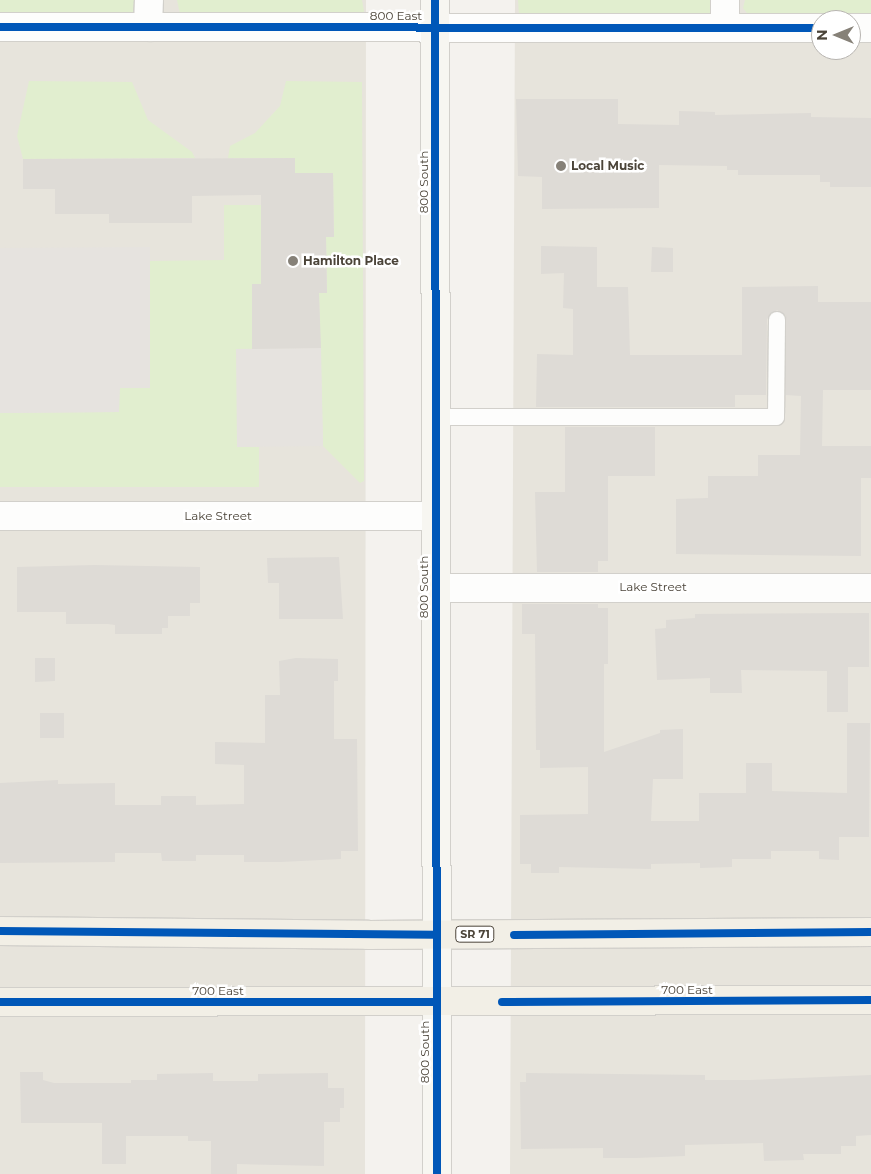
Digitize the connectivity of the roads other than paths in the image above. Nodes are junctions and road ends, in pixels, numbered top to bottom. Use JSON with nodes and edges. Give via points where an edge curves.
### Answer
{"nodes":[{"id":1,"x":148,"y":0,"type":"edge"},
{"id":2,"x":434,"y":0,"type":"edge"},
{"id":3,"x":726,"y":0,"type":"edge"},
{"id":4,"x":148,"y":27,"type":"junction"},
{"id":5,"x":434,"y":27,"type":"junction"},
{"id":6,"x":0,"y":28,"type":"edge"},
{"id":7,"x":725,"y":28,"type":"junction"},
{"id":8,"x":811,"y":28,"type":"edge"},
{"id":9,"x":777,"y":320,"type":"dead end"},
{"id":10,"x":435,"y":417,"type":"junction"},
{"id":11,"x":0,"y":516,"type":"edge"},
{"id":12,"x":435,"y":516,"type":"junction"},
{"id":13,"x":435,"y":588,"type":"junction"},
{"id":14,"x":871,"y":588,"type":"edge"},
{"id":15,"x":0,"y":931,"type":"edge"},
{"id":16,"x":871,"y":932,"type":"edge"},
{"id":17,"x":436,"y":934,"type":"junction"},
{"id":18,"x":871,"y":1000,"type":"edge"},
{"id":19,"x":0,"y":1002,"type":"edge"},
{"id":20,"x":436,"y":1002,"type":"junction"},
{"id":21,"x":437,"y":1174,"type":"edge"}],
"edges":[{"from":1,"to":4,"type":"street"},
{"from":2,"to":5,"type":"main road","name":"800 South"},
{"from":3,"to":7,"type":"street"},
{"from":4,"to":5,"type":"street","name":"800 East"},
{"from":4,"to":6,"type":"street","name":"800 East"},
{"from":5,"to":7,"type":"street","name":"800 East"},
{"from":5,"to":10,"type":"main road","name":"800 South"},
{"from":7,"to":8,"type":"street","name":"800 East"},
{"from":9,"to":10,"type":"lane","via":[[776,417]]},
{"from":10,"to":12,"type":"main road","name":"800 South"},
{"from":11,"to":12,"type":"street","name":"Lake Street"},
{"from":12,"to":13,"type":"main road","name":"800 South"},
{"from":13,"to":14,"type":"street","name":"Lake Street"},
{"from":13,"to":17,"type":"main road","name":"800 South"},
{"from":15,"to":17,"type":"main road","number":"SR 71"},
{"from":16,"to":17,"type":"main road","number":"SR 71"},
{"from":17,"to":20,"type":"main road","name":"800 South"},
{"from":18,"to":20,"type":"main road","name":"700 East"},
{"from":19,"to":20,"type":"main road","name":"700 East"},
{"from":20,"to":21,"type":"main road","name":"800 South"}]}
